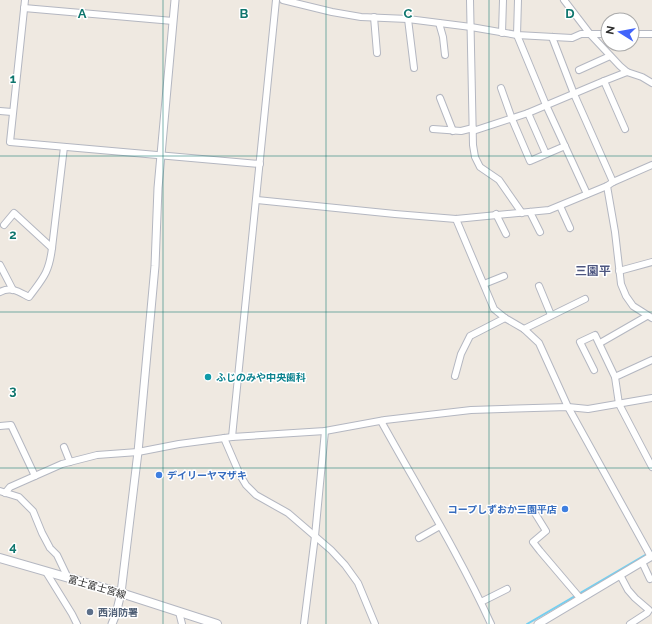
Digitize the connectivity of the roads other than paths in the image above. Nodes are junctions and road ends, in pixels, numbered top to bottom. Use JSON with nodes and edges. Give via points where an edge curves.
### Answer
{"nodes":[{"id":1,"x":24,"y":0,"type":"edge"},
{"id":2,"x":175,"y":0,"type":"edge"},
{"id":3,"x":276,"y":0,"type":"edge"},
{"id":4,"x":283,"y":0,"type":"edge"},
{"id":5,"x":470,"y":0,"type":"edge"},
{"id":6,"x":503,"y":0,"type":"edge"},
{"id":7,"x":518,"y":0,"type":"edge"},
{"id":8,"x":564,"y":0,"type":"edge"},
{"id":9,"x":24,"y":8,"type":"junction"},
{"id":10,"x":374,"y":17,"type":"junction"},
{"id":11,"x":408,"y":19,"type":"junction"},
{"id":12,"x":173,"y":21,"type":"junction"},
{"id":13,"x":439,"y":23,"type":"junction"},
{"id":14,"x":471,"y":27,"type":"junction"},
{"id":15,"x":502,"y":33,"type":"junction"},
{"id":16,"x":590,"y":34,"type":"junction"},
{"id":17,"x":600,"y":34,"type":"edge"},
{"id":18,"x":640,"y":34,"type":"edge"},
{"id":19,"x":652,"y":34,"type":"edge"},
{"id":20,"x":517,"y":35,"type":"junction"},
{"id":21,"x":552,"y":37,"type":"junction"},
{"id":22,"x":377,"y":53,"type":"dead end"},
{"id":23,"x":445,"y":55,"type":"dead end"},
{"id":24,"x":610,"y":56,"type":"junction"},
{"id":25,"x":414,"y":68,"type":"dead end"},
{"id":26,"x":579,"y":70,"type":"dead end"},
{"id":27,"x":627,"y":72,"type":"junction"},
{"id":28,"x":604,"y":82,"type":"junction"},
{"id":29,"x":652,"y":83,"type":"edge"},
{"id":30,"x":501,"y":88,"type":"dead end"},
{"id":31,"x":574,"y":94,"type":"junction"},
{"id":32,"x":440,"y":98,"type":"dead end"},
{"id":33,"x":546,"y":105,"type":"junction"},
{"id":34,"x":0,"y":111,"type":"edge"},
{"id":35,"x":12,"y":112,"type":"junction"},
{"id":36,"x":528,"y":113,"type":"junction"},
{"id":37,"x":512,"y":119,"type":"junction"},
{"id":38,"x":433,"y":129,"type":"dead end"},
{"id":39,"x":625,"y":129,"type":"dead end"},
{"id":40,"x":453,"y":130,"type":"junction"},
{"id":41,"x":473,"y":130,"type":"junction"},
{"id":42,"x":565,"y":146,"type":"junction"},
{"id":43,"x":64,"y":147,"type":"junction"},
{"id":44,"x":546,"y":154,"type":"junction"},
{"id":45,"x":162,"y":156,"type":"junction"},
{"id":46,"x":260,"y":164,"type":"junction"},
{"id":47,"x":652,"y":165,"type":"edge"},
{"id":48,"x":613,"y":182,"type":"junction"},
{"id":49,"x":607,"y":186,"type":"junction"},
{"id":50,"x":587,"y":194,"type":"junction"},
{"id":51,"x":257,"y":200,"type":"junction"},
{"id":52,"x":560,"y":206,"type":"junction"},
{"id":53,"x":530,"y":212,"type":"junction"},
{"id":54,"x":522,"y":213,"type":"junction"},
{"id":55,"x":496,"y":214,"type":"junction"},
{"id":56,"x":456,"y":219,"type":"junction"},
{"id":57,"x":4,"y":225,"type":"dead end"},
{"id":58,"x":570,"y":228,"type":"dead end"},
{"id":59,"x":540,"y":232,"type":"dead end"},
{"id":60,"x":506,"y":234,"type":"dead end"},
{"id":61,"x":52,"y":248,"type":"junction"},
{"id":62,"x":652,"y":262,"type":"edge"},
{"id":63,"x":0,"y":265,"type":"edge"},
{"id":64,"x":619,"y":271,"type":"junction"},
{"id":65,"x":504,"y":276,"type":"dead end"},
{"id":66,"x":484,"y":284,"type":"junction"},
{"id":67,"x":539,"y":286,"type":"dead end"},
{"id":68,"x":13,"y":290,"type":"junction"},
{"id":69,"x":0,"y":292,"type":"edge"},
{"id":70,"x":585,"y":300,"type":"dead end"},
{"id":71,"x":551,"y":315,"type":"junction"},
{"id":72,"x":650,"y":317,"type":"edge"},
{"id":73,"x":505,"y":318,"type":"junction"},
{"id":74,"x":524,"y":329,"type":"junction"},
{"id":75,"x":600,"y":343,"type":"junction"},
{"id":76,"x":652,"y":360,"type":"edge"},
{"id":77,"x":594,"y":370,"type":"dead end"},
{"id":78,"x":455,"y":376,"type":"dead end"},
{"id":79,"x":615,"y":377,"type":"junction"},
{"id":80,"x":652,"y":398,"type":"edge"},
{"id":81,"x":619,"y":404,"type":"junction"},
{"id":82,"x":568,"y":407,"type":"junction"},
{"id":83,"x":381,"y":421,"type":"junction"},
{"id":84,"x":0,"y":426,"type":"edge"},
{"id":85,"x":325,"y":431,"type":"junction"},
{"id":86,"x":232,"y":437,"type":"junction"},
{"id":87,"x":224,"y":438,"type":"junction"},
{"id":88,"x":64,"y":447,"type":"dead end"},
{"id":89,"x":138,"y":452,"type":"junction"},
{"id":90,"x":70,"y":462,"type":"junction"},
{"id":91,"x":652,"y":467,"type":"edge"},
{"id":92,"x":35,"y":476,"type":"junction"},
{"id":93,"x":3,"y":492,"type":"edge"},
{"id":94,"x":533,"y":510,"type":"dead end"},
{"id":95,"x":440,"y":526,"type":"junction"},
{"id":96,"x":315,"y":536,"type":"junction"},
{"id":97,"x":419,"y":538,"type":"dead end"},
{"id":98,"x":650,"y":555,"type":"edge"},
{"id":99,"x":0,"y":558,"type":"edge"},
{"id":100,"x":642,"y":562,"type":"junction"},
{"id":101,"x":46,"y":572,"type":"junction"},
{"id":102,"x":620,"y":575,"type":"junction"},
{"id":103,"x":68,"y":578,"type":"junction"},
{"id":104,"x":650,"y":579,"type":"dead end"},
{"id":105,"x":506,"y":588,"type":"dead end"},
{"id":106,"x":121,"y":594,"type":"junction"},
{"id":107,"x":578,"y":596,"type":"junction"},
{"id":108,"x":481,"y":602,"type":"junction"},
{"id":109,"x":179,"y":612,"type":"junction"},
{"id":110,"x":77,"y":624,"type":"edge"},
{"id":111,"x":112,"y":624,"type":"edge"},
{"id":112,"x":182,"y":624,"type":"edge"},
{"id":113,"x":217,"y":624,"type":"edge"},
{"id":114,"x":304,"y":624,"type":"edge"},
{"id":115,"x":375,"y":624,"type":"edge"},
{"id":116,"x":491,"y":624,"type":"edge"},
{"id":117,"x":538,"y":624,"type":"edge"},
{"id":118,"x":630,"y":624,"type":"edge"}],
"edges":[{"from":1,"to":9,"type":"street"},
{"from":2,"to":12,"type":"street"},
{"from":3,"to":46,"type":"street"},
{"from":4,"to":10,"type":"street","via":[[332,12]]},
{"from":5,"to":14,"type":"street"},
{"from":6,"to":15,"type":"street"},
{"from":7,"to":20,"type":"street"},
{"from":8,"to":16,"type":"street"},
{"from":9,"to":12,"type":"street"},
{"from":9,"to":35,"type":"street"},
{"from":10,"to":11,"type":"street"},
{"from":10,"to":22,"type":"street"},
{"from":11,"to":13,"type":"street"},
{"from":11,"to":25,"type":"street"},
{"from":12,"to":45,"type":"street"},
{"from":13,"to":14,"type":"street"},
{"from":13,"to":23,"type":"street"},
{"from":14,"to":15,"type":"street"},
{"from":14,"to":41,"type":"street"},
{"from":15,"to":20,"type":"street"},
{"from":16,"to":17,"type":"street"},
{"from":16,"to":21,"type":"street","via":[[572,38]]},
{"from":16,"to":24,"type":"street"},
{"from":18,"to":19,"type":"street"},
{"from":20,"to":21,"type":"street"},
{"from":20,"to":33,"type":"street"},
{"from":21,"to":31,"type":"street"},
{"from":24,"to":26,"type":"street"},
{"from":24,"to":27,"type":"street"},
{"from":27,"to":28,"type":"street"},
{"from":27,"to":29,"type":"street"},
{"from":28,"to":31,"type":"street"},
{"from":28,"to":39,"type":"street"},
{"from":30,"to":37,"type":"street"},
{"from":31,"to":33,"type":"street"},
{"from":31,"to":48,"type":"street"},
{"from":32,"to":40,"type":"street"},
{"from":33,"to":36,"type":"street"},
{"from":33,"to":42,"type":"street"},
{"from":34,"to":35,"type":"street"},
{"from":35,"to":43,"type":"street","via":[[10,142]]},
{"from":36,"to":37,"type":"street"},
{"from":36,"to":44,"type":"street"},
{"from":37,"to":41,"type":"street"},
{"from":37,"to":44,"type":"street","via":[[530,161]]},
{"from":38,"to":40,"type":"street"},
{"from":40,"to":41,"type":"street"},
{"from":41,"to":54,"type":"street","via":[[475,158],[480,167],[499,180]]},
{"from":42,"to":44,"type":"street"},
{"from":42,"to":50,"type":"street"},
{"from":43,"to":45,"type":"street"},
{"from":43,"to":61,"type":"street"},
{"from":45,"to":46,"type":"street"},
{"from":45,"to":89,"type":"street"},
{"from":46,"to":51,"type":"street"},
{"from":47,"to":48,"type":"street"},
{"from":48,"to":49,"type":"street"},
{"from":49,"to":50,"type":"street"},
{"from":49,"to":64,"type":"street"},
{"from":50,"to":52,"type":"street"},
{"from":51,"to":56,"type":"street"},
{"from":51,"to":86,"type":"street"},
{"from":52,"to":53,"type":"street"},
{"from":52,"to":58,"type":"street"},
{"from":53,"to":54,"type":"street"},
{"from":53,"to":59,"type":"street"},
{"from":54,"to":55,"type":"street"},
{"from":55,"to":56,"type":"street"},
{"from":55,"to":60,"type":"street"},
{"from":56,"to":66,"type":"street"},
{"from":57,"to":61,"type":"street","via":[[11,211]]},
{"from":61,"to":68,"type":"street","via":[[47,273],[29,297]]},
{"from":62,"to":64,"type":"street"},
{"from":63,"to":68,"type":"street"},
{"from":64,"to":72,"type":"street","via":[[620,284],[626,296],[633,306]]},
{"from":65,"to":66,"type":"street"},
{"from":66,"to":73,"type":"street","via":[[494,309]]},
{"from":67,"to":71,"type":"street"},
{"from":68,"to":69,"type":"street","via":[[6,289]]},
{"from":70,"to":71,"type":"street"},
{"from":71,"to":74,"type":"street"},
{"from":72,"to":75,"type":"street"},
{"from":73,"to":74,"type":"street"},
{"from":73,"to":78,"type":"street","via":[[470,336],[461,354]]},
{"from":74,"to":82,"type":"street","via":[[539,343]]},
{"from":75,"to":77,"type":"street","via":[[595,334],[580,342]]},
{"from":75,"to":79,"type":"street"},
{"from":76,"to":79,"type":"street"},
{"from":79,"to":81,"type":"street"},
{"from":80,"to":81,"type":"street"},
{"from":81,"to":82,"type":"street","via":[[588,409]]},
{"from":81,"to":91,"type":"street"},
{"from":82,"to":83,"type":"street","via":[[471,410]]},
{"from":82,"to":98,"type":"street"},
{"from":83,"to":85,"type":"street"},
{"from":83,"to":95,"type":"street"},
{"from":84,"to":92,"type":"street","via":[[11,425]]},
{"from":85,"to":86,"type":"street"},
{"from":85,"to":96,"type":"street"},
{"from":86,"to":87,"type":"street"},
{"from":87,"to":89,"type":"street"},
{"from":87,"to":96,"type":"street","via":[[246,485],[256,495],[288,513]]},
{"from":88,"to":90,"type":"street"},
{"from":89,"to":90,"type":"street","via":[[97,455]]},
{"from":89,"to":106,"type":"street"},
{"from":90,"to":92,"type":"street"},
{"from":92,"to":93,"type":"street"},
{"from":93,"to":103,"type":"street","via":[[19,497],[33,511],[42,533]]},
{"from":94,"to":107,"type":"street","via":[[546,531],[533,542]]},
{"from":95,"to":97,"type":"street"},
{"from":95,"to":108,"type":"street"},
{"from":96,"to":114,"type":"street"},
{"from":96,"to":115,"type":"street","via":[[345,564],[358,583]]},
{"from":98,"to":100,"type":"street"},
{"from":99,"to":101,"type":"main road","name":"富士富士宮線"},
{"from":100,"to":102,"type":"street"},
{"from":100,"to":104,"type":"street"},
{"from":101,"to":103,"type":"main road","name":"富士富士宮線"},
{"from":101,"to":110,"type":"street"},
{"from":102,"to":107,"type":"street"},
{"from":102,"to":118,"type":"street","via":[[628,590],[649,610]]},
{"from":103,"to":106,"type":"main road","name":"富士富士宮線"},
{"from":105,"to":108,"type":"street"},
{"from":106,"to":109,"type":"main road","name":"富士富士宮線"},
{"from":106,"to":111,"type":"street"},
{"from":107,"to":117,"type":"street"},
{"from":108,"to":116,"type":"street"},
{"from":109,"to":112,"type":"street"},
{"from":109,"to":113,"type":"main road","name":"富士富士宮線"}]}
